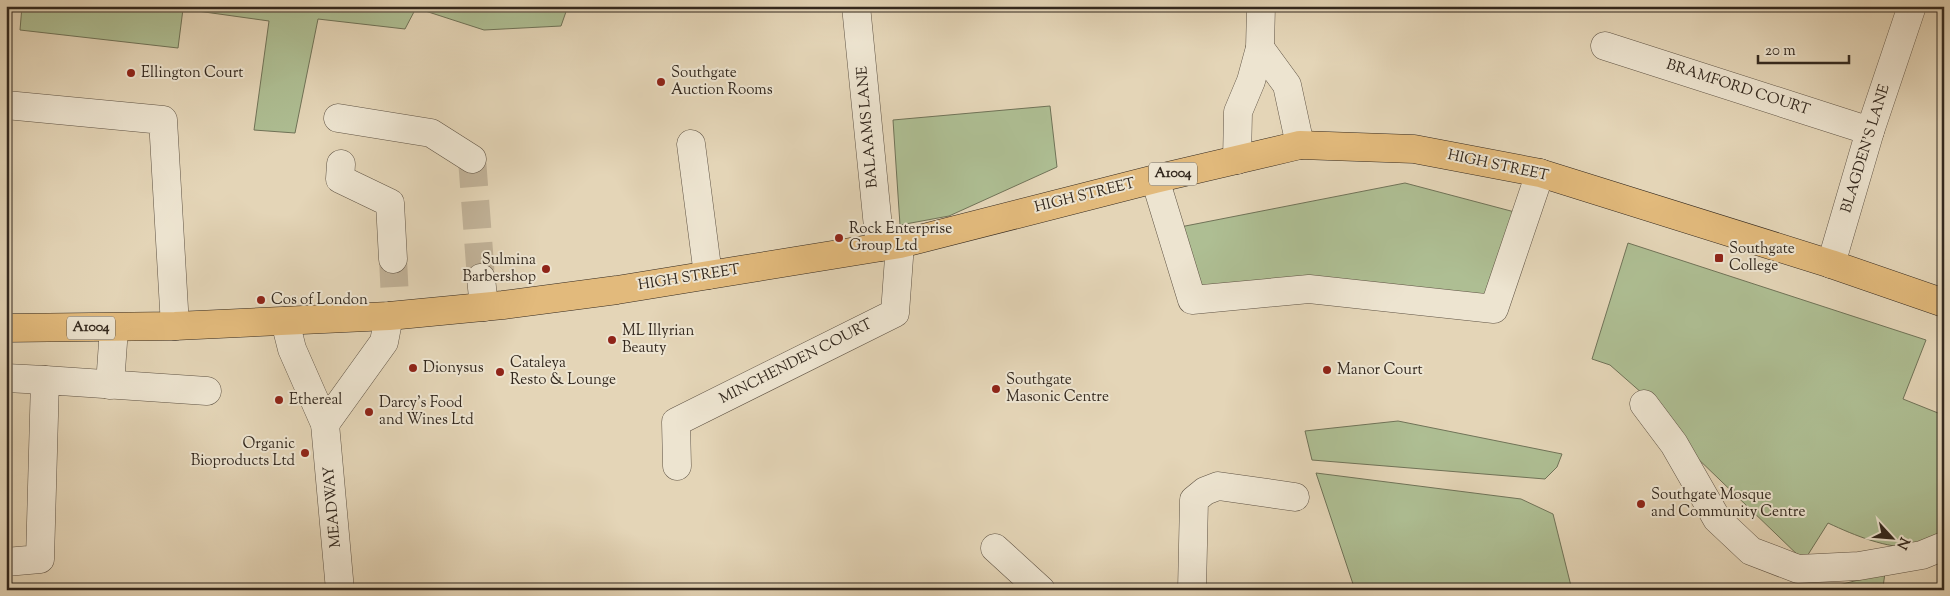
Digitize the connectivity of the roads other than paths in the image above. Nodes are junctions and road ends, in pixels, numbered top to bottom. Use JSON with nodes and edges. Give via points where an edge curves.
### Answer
{"nodes":[{"id":1,"x":856,"y":6,"type":"edge"},
{"id":2,"x":1261,"y":6,"type":"edge"},
{"id":3,"x":1912,"y":6,"type":"edge"},
{"id":4,"x":1605,"y":46,"type":"dead end"},
{"id":5,"x":1260,"y":48,"type":"junction"},
{"id":6,"x":6,"y":105,"type":"edge"},
{"id":7,"x":338,"y":118,"type":"dead end"},
{"id":8,"x":1870,"y":131,"type":"junction"},
{"id":9,"x":691,"y":144,"type":"dead end"},
{"id":10,"x":1300,"y":145,"type":"junction"},
{"id":11,"x":472,"y":159,"type":"dead end"},
{"id":12,"x":1237,"y":160,"type":"junction"},
{"id":13,"x":341,"y":164,"type":"dead end"},
{"id":14,"x":1540,"y":173,"type":"junction"},
{"id":15,"x":1155,"y":178,"type":"junction"},
{"id":16,"x":890,"y":245,"type":"junction"},
{"id":17,"x":393,"y":259,"type":"tunnel mouth"},
{"id":18,"x":1831,"y":264,"type":"junction"},
{"id":19,"x":708,"y":275,"type":"junction"},
{"id":20,"x":481,"y":278,"type":"tunnel mouth"},
{"id":21,"x":1944,"y":303,"type":"edge"},
{"id":22,"x":484,"y":307,"type":"junction"},
{"id":23,"x":393,"y":310,"type":"junction"},
{"id":24,"x":286,"y":321,"type":"junction"},
{"id":25,"x":176,"y":326,"type":"junction"},
{"id":26,"x":6,"y":328,"type":"edge"},
{"id":27,"x":114,"y":328,"type":"junction"},
{"id":28,"x":6,"y":378,"type":"edge"},
{"id":29,"x":45,"y":380,"type":"junction"},
{"id":30,"x":110,"y":385,"type":"junction"},
{"id":31,"x":206,"y":391,"type":"dead end"},
{"id":32,"x":1644,"y":404,"type":"dead end"},
{"id":33,"x":325,"y":424,"type":"junction"},
{"id":34,"x":676,"y":466,"type":"dead end"},
{"id":35,"x":1295,"y":497,"type":"dead end"},
{"id":36,"x":1944,"y":546,"type":"edge"},
{"id":37,"x":996,"y":548,"type":"dead end"},
{"id":38,"x":6,"y":562,"type":"edge"},
{"id":39,"x":340,"y":590,"type":"edge"},
{"id":40,"x":1041,"y":590,"type":"edge"},
{"id":41,"x":1192,"y":590,"type":"edge"}],
"edges":[{"from":1,"to":16,"type":"street","name":"BALAAMS LANE"},
{"from":2,"to":5,"type":"street"},
{"from":3,"to":8,"type":"street","name":"BLAGDEN'S LANE"},
{"from":4,"to":8,"type":"street","name":"BRAMFORD COURT"},
{"from":5,"to":10,"type":"street","via":[[1287,85]]},
{"from":5,"to":12,"type":"street","via":[[1252,81],[1238,112]]},
{"from":6,"to":25,"type":"street","via":[[163,120]]},
{"from":7,"to":11,"type":"street","via":[[431,133]]},
{"from":8,"to":18,"type":"street","name":"BLAGDEN'S LANE"},
{"from":9,"to":19,"type":"street"},
{"from":10,"to":12,"type":"main road","name":"HIGH STREET","number":"A1004"},
{"from":10,"to":14,"type":"main road","name":"HIGH STREET","number":"A1004","via":[[1414,149]]},
{"from":12,"to":15,"type":"main road","name":"HIGH STREET","number":"A1004"},
{"from":13,"to":17,"type":"street","via":[[340,180],[390,203]]},
{"from":14,"to":15,"type":"street","via":[[1494,309],[1309,289],[1192,300]]},
{"from":14,"to":18,"type":"main road","name":"HIGH STREET","number":"A1004"},
{"from":15,"to":16,"type":"main road","name":"HIGH STREET","number":"A1004"},
{"from":16,"to":19,"type":"main road","name":"HIGH STREET","number":"A1004"},
{"from":16,"to":34,"type":"street","name":"MINCHENDEN COURT","via":[[895,312],[676,422]]},
{"from":18,"to":21,"type":"main road","name":"HIGH STREET","number":"A1004"},
{"from":19,"to":22,"type":"main road","name":"HIGH STREET","number":"A1004"},
{"from":20,"to":22,"type":"street"},
{"from":22,"to":23,"type":"main road","name":"HIGH STREET","number":"A1004"},
{"from":23,"to":24,"type":"main road","number":"A1004"},
{"from":23,"to":33,"type":"street","via":[[384,342]]},
{"from":24,"to":25,"type":"main road","number":"A1004"},
{"from":24,"to":33,"type":"street","name":"MEADWAY","via":[[292,349]]},
{"from":25,"to":27,"type":"main road","number":"A1004"},
{"from":26,"to":27,"type":"main road","number":"A1004"},
{"from":27,"to":30,"type":"street"},
{"from":28,"to":29,"type":"street"},
{"from":29,"to":30,"type":"street"},
{"from":29,"to":38,"type":"street","via":[[40,559]]},
{"from":30,"to":31,"type":"street"},
{"from":32,"to":36,"type":"street","via":[[1674,444],[1717,518],[1750,551],[1798,569],[1859,566],[1922,556]]},
{"from":33,"to":39,"type":"street","name":"MEADWAY"},
{"from":35,"to":41,"type":"street","via":[[1218,486],[1205,490],[1194,500]]},
{"from":37,"to":40,"type":"street"}]}
